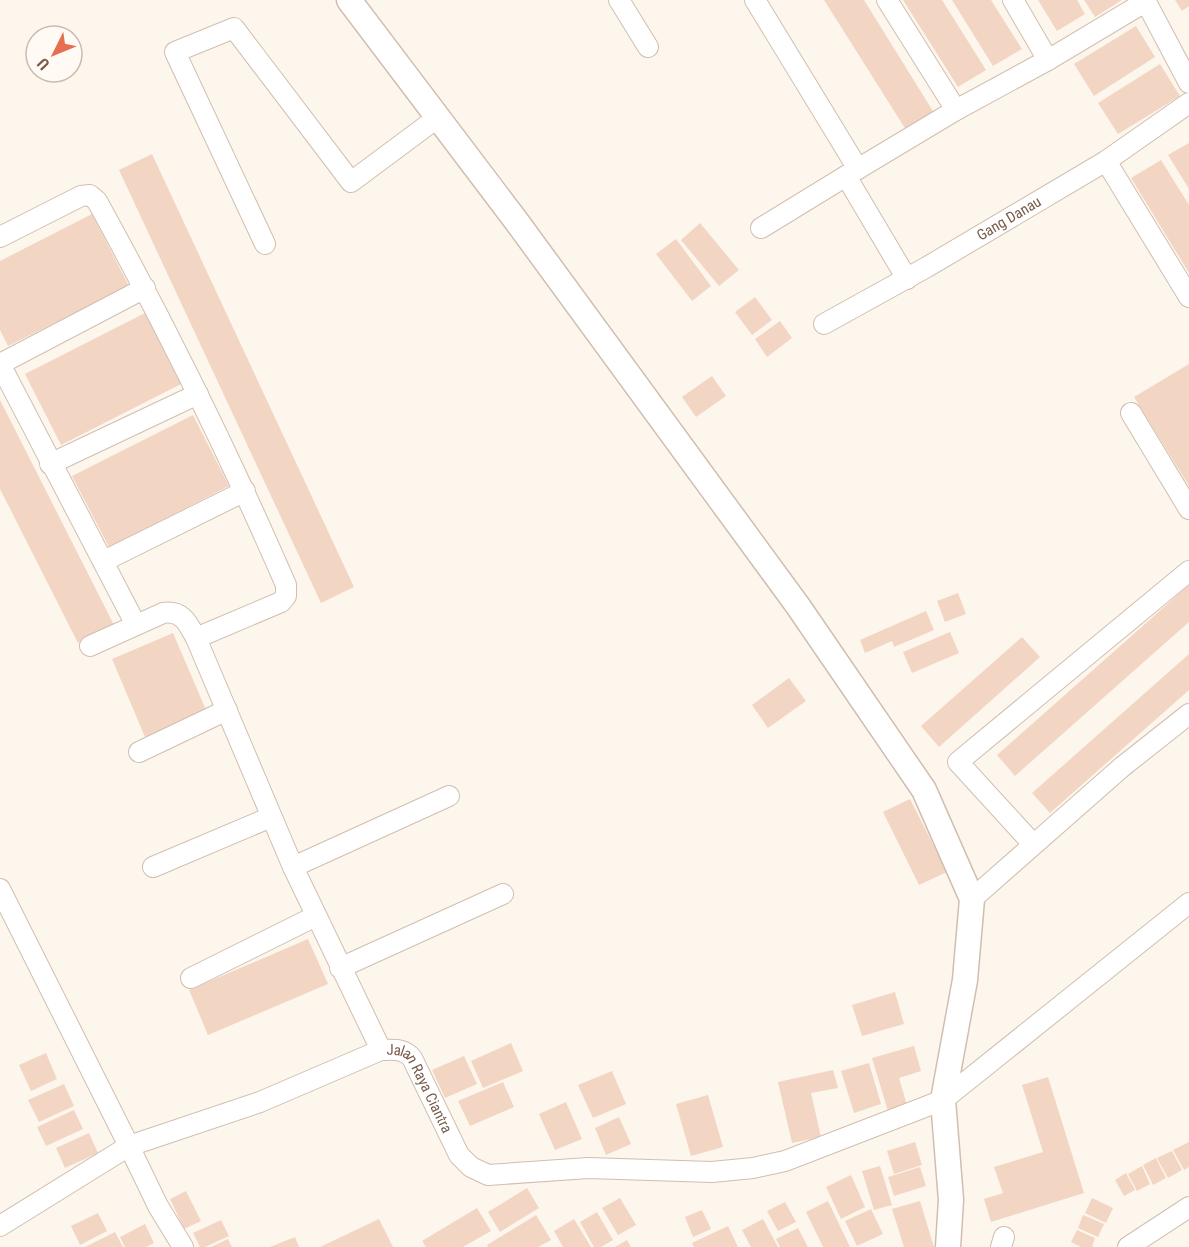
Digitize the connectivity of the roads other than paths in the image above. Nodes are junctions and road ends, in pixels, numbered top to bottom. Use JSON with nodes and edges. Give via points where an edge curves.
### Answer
{"nodes":[{"id":1,"x":349,"y":0,"type":"edge"},
{"id":2,"x":619,"y":0,"type":"edge"},
{"id":3,"x":755,"y":0,"type":"edge"},
{"id":4,"x":887,"y":0,"type":"edge"},
{"id":5,"x":1013,"y":0,"type":"edge"},
{"id":6,"x":1145,"y":1,"type":"edge"},
{"id":7,"x":648,"y":47,"type":"dead end"},
{"id":8,"x":1048,"y":60,"type":"junction"},
{"id":9,"x":1189,"y":83,"type":"edge"},
{"id":10,"x":1189,"y":103,"type":"edge"},
{"id":11,"x":956,"y":110,"type":"junction"},
{"id":12,"x":437,"y":118,"type":"junction"},
{"id":13,"x":1106,"y":160,"type":"junction"},
{"id":14,"x":852,"y":172,"type":"junction"},
{"id":15,"x":761,"y":228,"type":"dead end"},
{"id":16,"x":0,"y":237,"type":"edge"},
{"id":17,"x":266,"y":244,"type":"dead end"},
{"id":18,"x":907,"y":279,"type":"junction"},
{"id":19,"x":145,"y":288,"type":"junction"},
{"id":20,"x":1189,"y":297,"type":"edge"},
{"id":21,"x":824,"y":324,"type":"dead end"},
{"id":22,"x":0,"y":364,"type":"edge"},
{"id":23,"x":198,"y":394,"type":"junction"},
{"id":24,"x":1131,"y":413,"type":"dead end"},
{"id":25,"x":50,"y":464,"type":"junction"},
{"id":26,"x":245,"y":491,"type":"junction"},
{"id":27,"x":1189,"y":509,"type":"edge"},
{"id":28,"x":104,"y":561,"type":"junction"},
{"id":29,"x":1189,"y":571,"type":"edge"},
{"id":30,"x":136,"y":625,"type":"junction"},
{"id":31,"x":196,"y":638,"type":"junction"},
{"id":32,"x":90,"y":646,"type":"dead end"},
{"id":33,"x":227,"y":710,"type":"junction"},
{"id":34,"x":1189,"y":714,"type":"edge"},
{"id":35,"x":139,"y":752,"type":"dead end"},
{"id":36,"x":449,"y":796,"type":"dead end"},
{"id":37,"x":271,"y":817,"type":"junction"},
{"id":38,"x":1033,"y":844,"type":"junction"},
{"id":39,"x":153,"y":867,"type":"dead end"},
{"id":40,"x":293,"y":867,"type":"junction"},
{"id":41,"x":0,"y":889,"type":"edge"},
{"id":42,"x":503,"y":894,"type":"dead end"},
{"id":43,"x":972,"y":899,"type":"junction"},
{"id":44,"x":1189,"y":903,"type":"edge"},
{"id":45,"x":316,"y":916,"type":"junction"},
{"id":46,"x":340,"y":968,"type":"junction"},
{"id":47,"x":191,"y":978,"type":"dead end"},
{"id":48,"x":381,"y":1050,"type":"junction"},
{"id":49,"x":943,"y":1100,"type":"junction"},
{"id":50,"x":129,"y":1146,"type":"junction"},
{"id":51,"x":1189,"y":1207,"type":"edge"},
{"id":52,"x":0,"y":1226,"type":"edge"},
{"id":53,"x":183,"y":1247,"type":"edge"},
{"id":54,"x":948,"y":1247,"type":"edge"},
{"id":55,"x":1128,"y":1247,"type":"edge"}],
"edges":[{"from":1,"to":12,"type":"street"},
{"from":2,"to":7,"type":"street"},
{"from":3,"to":14,"type":"street"},
{"from":4,"to":11,"type":"street"},
{"from":5,"to":8,"type":"street"},
{"from":6,"to":8,"type":"street"},
{"from":6,"to":9,"type":"street"},
{"from":8,"to":11,"type":"street"},
{"from":10,"to":13,"type":"street","name":"Gang Danau"},
{"from":11,"to":14,"type":"street"},
{"from":12,"to":17,"type":"street","via":[[351,182],[234,28],[175,52]]},
{"from":12,"to":43,"type":"street","via":[[518,222],[805,615],[924,790]]},
{"from":13,"to":18,"type":"street","name":"Gang Danau"},
{"from":13,"to":20,"type":"street"},
{"from":14,"to":15,"type":"street"},
{"from":14,"to":18,"type":"street"},
{"from":16,"to":19,"type":"street","via":[[76,197],[90,195]]},
{"from":18,"to":21,"type":"street","name":"Gang Danau"},
{"from":19,"to":22,"type":"street"},
{"from":19,"to":23,"type":"street"},
{"from":22,"to":25,"type":"street"},
{"from":23,"to":25,"type":"street"},
{"from":23,"to":26,"type":"street"},
{"from":24,"to":27,"type":"street"},
{"from":25,"to":28,"type":"street"},
{"from":26,"to":28,"type":"street"},
{"from":26,"to":31,"type":"street","via":[[286,585],[286,596],[281,602]]},
{"from":28,"to":30,"type":"street"},
{"from":29,"to":38,"type":"street","via":[[958,762]]},
{"from":30,"to":31,"type":"street","via":[[163,613],[176,613],[185,619]]},
{"from":30,"to":32,"type":"street"},
{"from":31,"to":33,"type":"street"},
{"from":33,"to":35,"type":"street"},
{"from":33,"to":37,"type":"street"},
{"from":34,"to":38,"type":"street"},
{"from":36,"to":40,"type":"street"},
{"from":37,"to":39,"type":"street"},
{"from":37,"to":40,"type":"street"},
{"from":38,"to":43,"type":"street"},
{"from":40,"to":45,"type":"street"},
{"from":41,"to":50,"type":"street"},
{"from":42,"to":46,"type":"street"},
{"from":43,"to":49,"type":"street","via":[[965,980]]},
{"from":44,"to":49,"type":"street"},
{"from":45,"to":46,"type":"street"},
{"from":45,"to":47,"type":"street"},
{"from":46,"to":48,"type":"street"},
{"from":48,"to":49,"type":"street","name":"Jalan Raya Ciantra","via":[[408,1054],[459,1155],[471,1167],[488,1175],[588,1168],[712,1172],[753,1168],[785,1161]]},
{"from":48,"to":50,"type":"street","name":"Jalan Raya Ciantra","via":[[260,1102]]},
{"from":49,"to":54,"type":"street","via":[[951,1200]]},
{"from":50,"to":52,"type":"street","name":"Jalan Raya Ciantra"},
{"from":50,"to":53,"type":"street"},
{"from":51,"to":55,"type":"street"}]}
